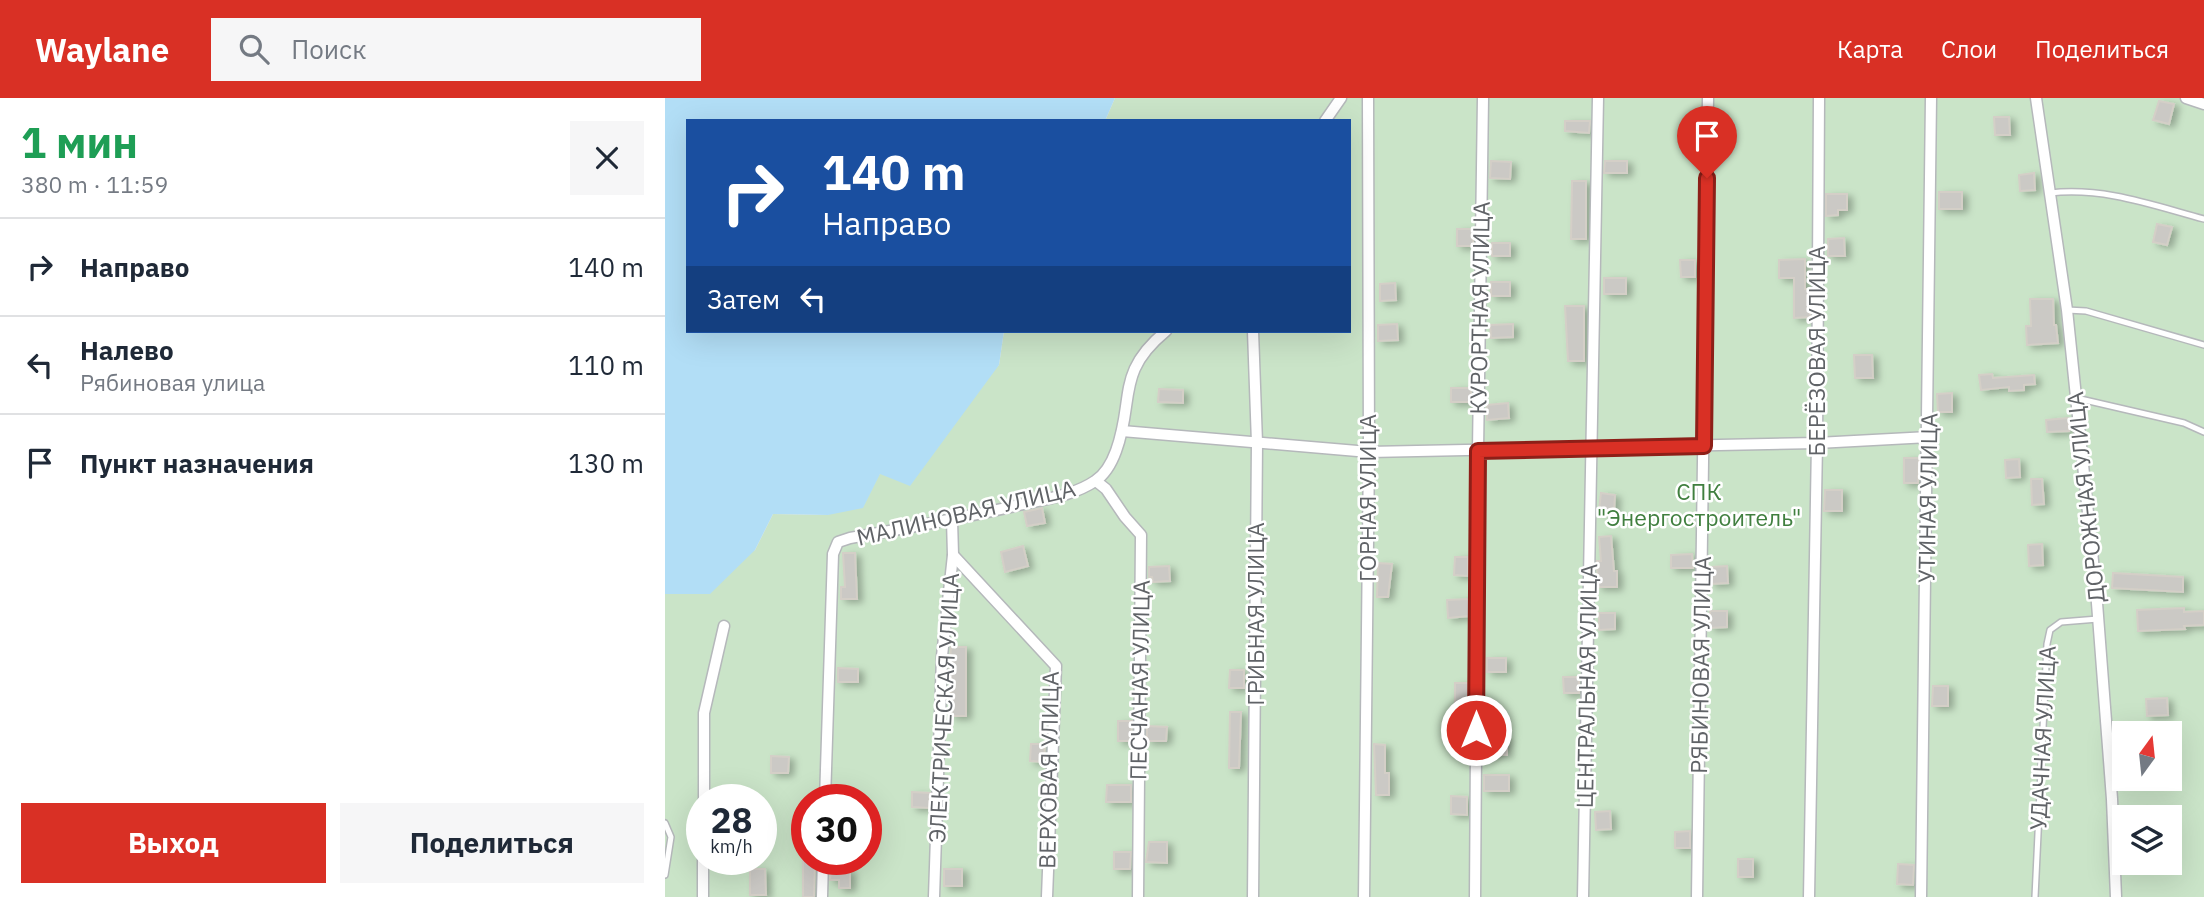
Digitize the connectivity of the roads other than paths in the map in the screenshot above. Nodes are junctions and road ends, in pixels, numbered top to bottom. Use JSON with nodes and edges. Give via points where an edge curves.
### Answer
{"nodes":[{"id":1,"x":1341,"y":98,"type":"edge"},
{"id":2,"x":1368,"y":98,"type":"edge"},
{"id":3,"x":1483,"y":98,"type":"edge"},
{"id":4,"x":1598,"y":98,"type":"edge"},
{"id":5,"x":1708,"y":98,"type":"edge"},
{"id":6,"x":1819,"y":98,"type":"edge"},
{"id":7,"x":1931,"y":98,"type":"edge"},
{"id":8,"x":2036,"y":98,"type":"edge"},
{"id":9,"x":2186,"y":98,"type":"edge"},
{"id":10,"x":2204,"y":103,"type":"edge"},
{"id":11,"x":1326,"y":119,"type":"edge"},
{"id":12,"x":2050,"y":193,"type":"junction"},
{"id":13,"x":2204,"y":219,"type":"edge"},
{"id":14,"x":2067,"y":310,"type":"junction"},
{"id":15,"x":1164,"y":333,"type":"edge"},
{"id":16,"x":1253,"y":333,"type":"edge"},
{"id":17,"x":2204,"y":345,"type":"edge"},
{"id":18,"x":2076,"y":398,"type":"junction"},
{"id":19,"x":1122,"y":431,"type":"junction"},
{"id":20,"x":2204,"y":432,"type":"edge"},
{"id":21,"x":1929,"y":437,"type":"junction"},
{"id":22,"x":1257,"y":443,"type":"junction"},
{"id":23,"x":1817,"y":443,"type":"junction"},
{"id":24,"x":1704,"y":446,"type":"junction"},
{"id":25,"x":1590,"y":449,"type":"junction"},
{"id":26,"x":1478,"y":451,"type":"junction"},
{"id":27,"x":1369,"y":452,"type":"junction"},
{"id":28,"x":1096,"y":481,"type":"junction"},
{"id":29,"x":952,"y":520,"type":"junction"},
{"id":30,"x":953,"y":555,"type":"junction"},
{"id":31,"x":2098,"y":619,"type":"junction"},
{"id":32,"x":725,"y":626,"type":"dead end"},
{"id":33,"x":704,"y":784,"type":"edge"},
{"id":34,"x":826,"y":784,"type":"edge"},
{"id":35,"x":665,"y":823,"type":"edge"},
{"id":36,"x":665,"y":875,"type":"edge"},
{"id":37,"x":703,"y":875,"type":"edge"},
{"id":38,"x":823,"y":875,"type":"edge"},
{"id":39,"x":703,"y":897,"type":"edge"},
{"id":40,"x":822,"y":897,"type":"edge"},
{"id":41,"x":934,"y":897,"type":"edge"},
{"id":42,"x":1047,"y":897,"type":"edge"},
{"id":43,"x":1138,"y":897,"type":"edge"},
{"id":44,"x":1253,"y":897,"type":"edge"},
{"id":45,"x":1364,"y":897,"type":"edge"},
{"id":46,"x":1475,"y":897,"type":"edge"},
{"id":47,"x":1583,"y":897,"type":"edge"},
{"id":48,"x":1697,"y":897,"type":"edge"},
{"id":49,"x":1809,"y":897,"type":"edge"},
{"id":50,"x":1921,"y":897,"type":"edge"},
{"id":51,"x":2035,"y":897,"type":"edge"},
{"id":52,"x":2116,"y":897,"type":"edge"}],
"edges":[{"from":1,"to":11,"type":"street"},
{"from":2,"to":27,"type":"street","name":"ГОРНАЯ УЛИЦА"},
{"from":3,"to":26,"type":"street","name":"КУРОРТНАЯ УЛИЦА"},
{"from":4,"to":25,"type":"street","name":"ЦЕНТРАЛЬНАЯ УЛИЦА"},
{"from":5,"to":24,"type":"street","name":"РЯБИНОВАЯ УЛИЦА"},
{"from":6,"to":23,"type":"street","name":"БЕРЁЗОВАЯ УЛИЦА"},
{"from":7,"to":21,"type":"street","name":"УТИНАЯ УЛИЦА"},
{"from":8,"to":12,"type":"street","name":"ДОРОЖНАЯ УЛИЦА"},
{"from":9,"to":10,"type":"street"},
{"from":12,"to":13,"type":"lane","via":[[2102,192]]},
{"from":12,"to":14,"type":"street","name":"ДОРОЖНАЯ УЛИЦА"},
{"from":14,"to":17,"type":"lane","via":[[2086,311]]},
{"from":14,"to":18,"type":"street","name":"ДОРОЖНАЯ УЛИЦА"},
{"from":15,"to":19,"type":"street","name":"МАЛИНОВАЯ УЛИЦА","via":[[1144,352],[1130,377]]},
{"from":16,"to":22,"type":"street","name":"ГРИБНАЯ УЛИЦА"},
{"from":18,"to":20,"type":"lane","via":[[2184,423]]},
{"from":18,"to":31,"type":"street","name":"ДОРОЖНАЯ УЛИЦА"},
{"from":19,"to":22,"type":"street"},
{"from":19,"to":28,"type":"street","name":"МАЛИНОВАЯ УЛИЦА","via":[[1111,463]]},
{"from":21,"to":23,"type":"street"},
{"from":21,"to":50,"type":"street","name":"УТИНАЯ УЛИЦА"},
{"from":22,"to":27,"type":"street"},
{"from":22,"to":44,"type":"street","name":"ГРИБНАЯ УЛИЦА"},
{"from":23,"to":24,"type":"street"},
{"from":23,"to":49,"type":"street","name":"БЕРЁЗОВАЯ УЛИЦА"},
{"from":24,"to":25,"type":"street"},
{"from":24,"to":48,"type":"street","name":"РЯБИНОВАЯ УЛИЦА"},
{"from":25,"to":26,"type":"street"},
{"from":25,"to":47,"type":"street","name":"ЦЕНТРАЛЬНАЯ УЛИЦА"},
{"from":26,"to":27,"type":"street"},
{"from":26,"to":46,"type":"street","name":"КУРОРТНАЯ УЛИЦА"},
{"from":27,"to":45,"type":"street","name":"ГОРНАЯ УЛИЦА"},
{"from":28,"to":29,"type":"street","name":"МАЛИНОВАЯ УЛИЦА","via":[[1073,492]]},
{"from":28,"to":43,"type":"street","name":"ПЕСЧАНАЯ УЛИЦА","via":[[1142,535]]},
{"from":29,"to":30,"type":"street","name":"ЭЛЕКТРИЧЕСКАЯ УЛИЦА"},
{"from":29,"to":34,"type":"street","name":"МАЛИНОВАЯ УЛИЦА","via":[[838,542]]},
{"from":30,"to":41,"type":"street","name":"ЭЛЕКТРИЧЕСКАЯ УЛИЦА","via":[[942,656]]},
{"from":30,"to":42,"type":"street","name":"ВЕРХОВАЯ УЛИЦА","via":[[1055,666]]},
{"from":31,"to":51,"type":"lane","name":"УДАЧНАЯ УЛИЦА","via":[[2061,622],[2050,630]]},
{"from":31,"to":52,"type":"street","name":"ДОРОЖНАЯ УЛИЦА"},
{"from":32,"to":33,"type":"street","via":[[704,713]]},
{"from":35,"to":36,"type":"lane","via":[[671,837]]},
{"from":37,"to":39,"type":"street"},
{"from":38,"to":40,"type":"street"}]}
